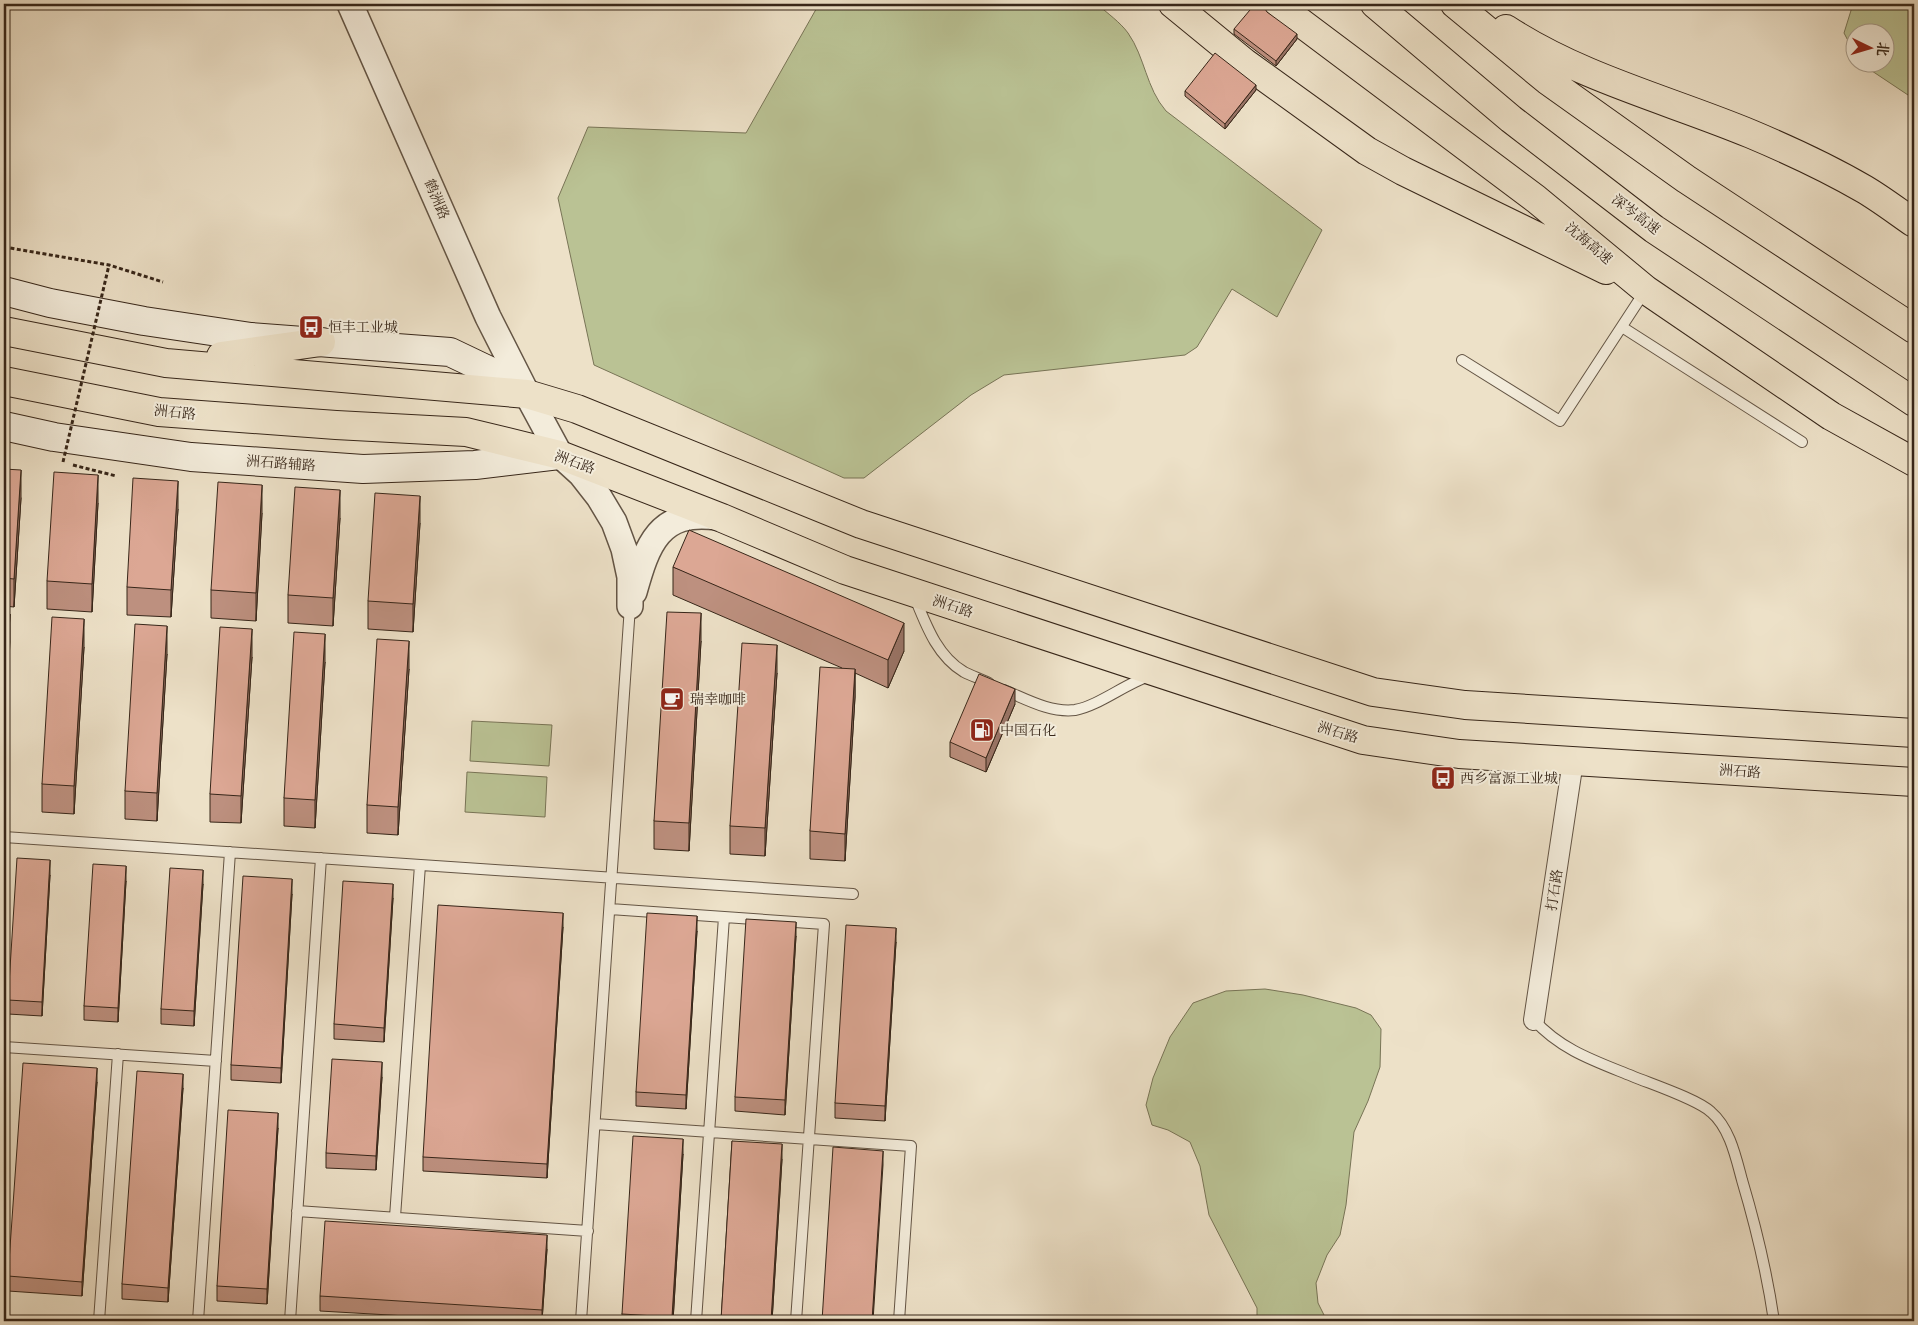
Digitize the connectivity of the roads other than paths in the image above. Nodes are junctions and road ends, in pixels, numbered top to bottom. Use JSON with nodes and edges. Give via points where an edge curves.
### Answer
{"nodes":[{"id":1,"x":350,"y":4,"type":"edge"},
{"id":2,"x":1173,"y":4,"type":"edge"},
{"id":3,"x":1276,"y":4,"type":"edge"},
{"id":4,"x":1374,"y":4,"type":"edge"},
{"id":5,"x":1455,"y":4,"type":"edge"},
{"id":6,"x":1467,"y":4,"type":"edge"},
{"id":7,"x":1914,"y":223,"type":"edge"},
{"id":8,"x":1646,"y":290,"type":"junction"},
{"id":9,"x":4,"y":291,"type":"edge"},
{"id":10,"x":1622,"y":327,"type":"junction"},
{"id":11,"x":1914,"y":329,"type":"edge"},
{"id":12,"x":4,"y":331,"type":"edge"},
{"id":13,"x":321,"y":342,"type":"junction"},
{"id":14,"x":1462,"y":360,"type":"dead end"},
{"id":15,"x":166,"y":363,"type":"junction"},
{"id":16,"x":4,"y":381,"type":"edge"},
{"id":17,"x":526,"y":394,"type":"junction"},
{"id":18,"x":1914,"y":402,"type":"edge"},
{"id":19,"x":4,"y":426,"type":"edge"},
{"id":20,"x":1802,"y":442,"type":"dead end"},
{"id":21,"x":560,"y":455,"type":"junction"},
{"id":22,"x":1914,"y":462,"type":"edge"},
{"id":23,"x":722,"y":518,"type":"junction"},
{"id":24,"x":913,"y":592,"type":"junction"},
{"id":25,"x":630,"y":606,"type":"junction"},
{"id":26,"x":1160,"y":674,"type":"junction"},
{"id":27,"x":1914,"y":733,"type":"edge"},
{"id":28,"x":1573,"y":761,"type":"junction"},
{"id":29,"x":1914,"y":782,"type":"edge"},
{"id":30,"x":4,"y":837,"type":"edge"},
{"id":31,"x":230,"y":852,"type":"junction"},
{"id":32,"x":321,"y":858,"type":"junction"},
{"id":33,"x":420,"y":865,"type":"junction"},
{"id":34,"x":612,"y":878,"type":"junction"},
{"id":35,"x":852,"y":894,"type":"dead end"},
{"id":36,"x":610,"y":909,"type":"junction"},
{"id":37,"x":724,"y":917,"type":"junction"},
{"id":38,"x":1534,"y":1020,"type":"joint"},
{"id":39,"x":4,"y":1047,"type":"edge"},
{"id":40,"x":118,"y":1054,"type":"junction"},
{"id":41,"x":216,"y":1061,"type":"junction"},
{"id":42,"x":595,"y":1124,"type":"junction"},
{"id":43,"x":709,"y":1132,"type":"junction"},
{"id":44,"x":809,"y":1139,"type":"junction"},
{"id":45,"x":297,"y":1211,"type":"junction"},
{"id":46,"x":395,"y":1218,"type":"junction"},
{"id":47,"x":588,"y":1231,"type":"junction"},
{"id":48,"x":99,"y":1321,"type":"edge"},
{"id":49,"x":198,"y":1321,"type":"edge"},
{"id":50,"x":290,"y":1321,"type":"edge"},
{"id":51,"x":581,"y":1321,"type":"edge"},
{"id":52,"x":696,"y":1321,"type":"edge"},
{"id":53,"x":796,"y":1321,"type":"edge"},
{"id":54,"x":900,"y":1321,"type":"edge"},
{"id":55,"x":1774,"y":1321,"type":"edge"}],
"edges":[{"from":1,"to":17,"type":"street","name":"鹤洲路","via":[[488,317]]},
{"from":2,"to":8,"type":"main road","via":[[1245,64],[1367,152]]},
{"from":3,"to":8,"type":"main road","name":"沈海高速","via":[[1528,193]]},
{"from":4,"to":18,"type":"main road","name":"深岑高速","via":[[1511,119],[1654,229]]},
{"from":5,"to":11,"type":"main road","via":[[1547,80],[1686,179]]},
{"from":6,"to":7,"type":"main road","via":[[1522,40],[1573,65],[1805,158],[1864,189]]},
{"from":8,"to":10,"type":"lane"},
{"from":8,"to":22,"type":"main road","name":"沈海高速","via":[[1831,416]]},
{"from":9,"to":13,"type":"main road","via":[[144,321],[251,337]]},
{"from":10,"to":14,"type":"lane","via":[[1560,421]]},
{"from":10,"to":20,"type":"lane"},
{"from":12,"to":15,"type":"main road"},
{"from":13,"to":15,"type":"main road"},
{"from":13,"to":17,"type":"main road","via":[[450,352],[494,372]]},
{"from":15,"to":17,"type":"main road"},
{"from":16,"to":21,"type":"main road","name":"洲石路","via":[[159,412],[466,432]]},
{"from":17,"to":21,"type":"street","name":"鹤洲路"},
{"from":17,"to":27,"type":"main road","via":[[577,409],[861,524],[1373,692],[1464,705]]},
{"from":19,"to":21,"type":"main road","name":"洲石路辅路","via":[[54,437],[191,457],[364,469],[474,465]]},
{"from":21,"to":23,"type":"main road","name":"洲石路"},
{"from":21,"to":25,"type":"street","name":"鹤洲路","via":[[581,474],[614,522],[630,577]]},
{"from":23,"to":24,"type":"main road","name":"洲石路","via":[[845,570]]},
{"from":23,"to":25,"type":"street","via":[[694,516],[663,529],[649,545]]},
{"from":24,"to":26,"type":"main road","name":"洲石路"},
{"from":24,"to":26,"type":"lane","via":[[937,646],[963,671],[1033,702],[1056,709],[1075,710],[1141,679]]},
{"from":25,"to":34,"type":"lane"},
{"from":26,"to":28,"type":"main road","name":"洲石路","via":[[1362,740],[1459,754]]},
{"from":28,"to":29,"type":"main road","name":"洲石路"},
{"from":28,"to":38,"type":"street","name":"打石路"},
{"from":30,"to":31,"type":"lane"},
{"from":31,"to":32,"type":"lane"},
{"from":31,"to":41,"type":"lane"},
{"from":32,"to":33,"type":"lane"},
{"from":32,"to":45,"type":"lane"},
{"from":33,"to":34,"type":"lane"},
{"from":33,"to":46,"type":"lane"},
{"from":34,"to":35,"type":"lane"},
{"from":34,"to":36,"type":"lane"},
{"from":36,"to":37,"type":"lane"},
{"from":36,"to":42,"type":"lane"},
{"from":37,"to":43,"type":"lane"},
{"from":37,"to":44,"type":"lane","via":[[824,924]]},
{"from":38,"to":55,"type":"lane","via":[[1571,1051],[1692,1101],[1711,1112],[1723,1127],[1732,1146],[1757,1231]]},
{"from":39,"to":40,"type":"lane"},
{"from":40,"to":41,"type":"lane"},
{"from":40,"to":48,"type":"lane"},
{"from":41,"to":49,"type":"lane"},
{"from":42,"to":43,"type":"lane"},
{"from":42,"to":47,"type":"lane"},
{"from":43,"to":44,"type":"lane"},
{"from":43,"to":52,"type":"lane"},
{"from":44,"to":53,"type":"lane"},
{"from":44,"to":54,"type":"lane","via":[[911,1146]]},
{"from":45,"to":46,"type":"lane"},
{"from":45,"to":50,"type":"lane"},
{"from":46,"to":47,"type":"lane"},
{"from":47,"to":51,"type":"lane"}]}
